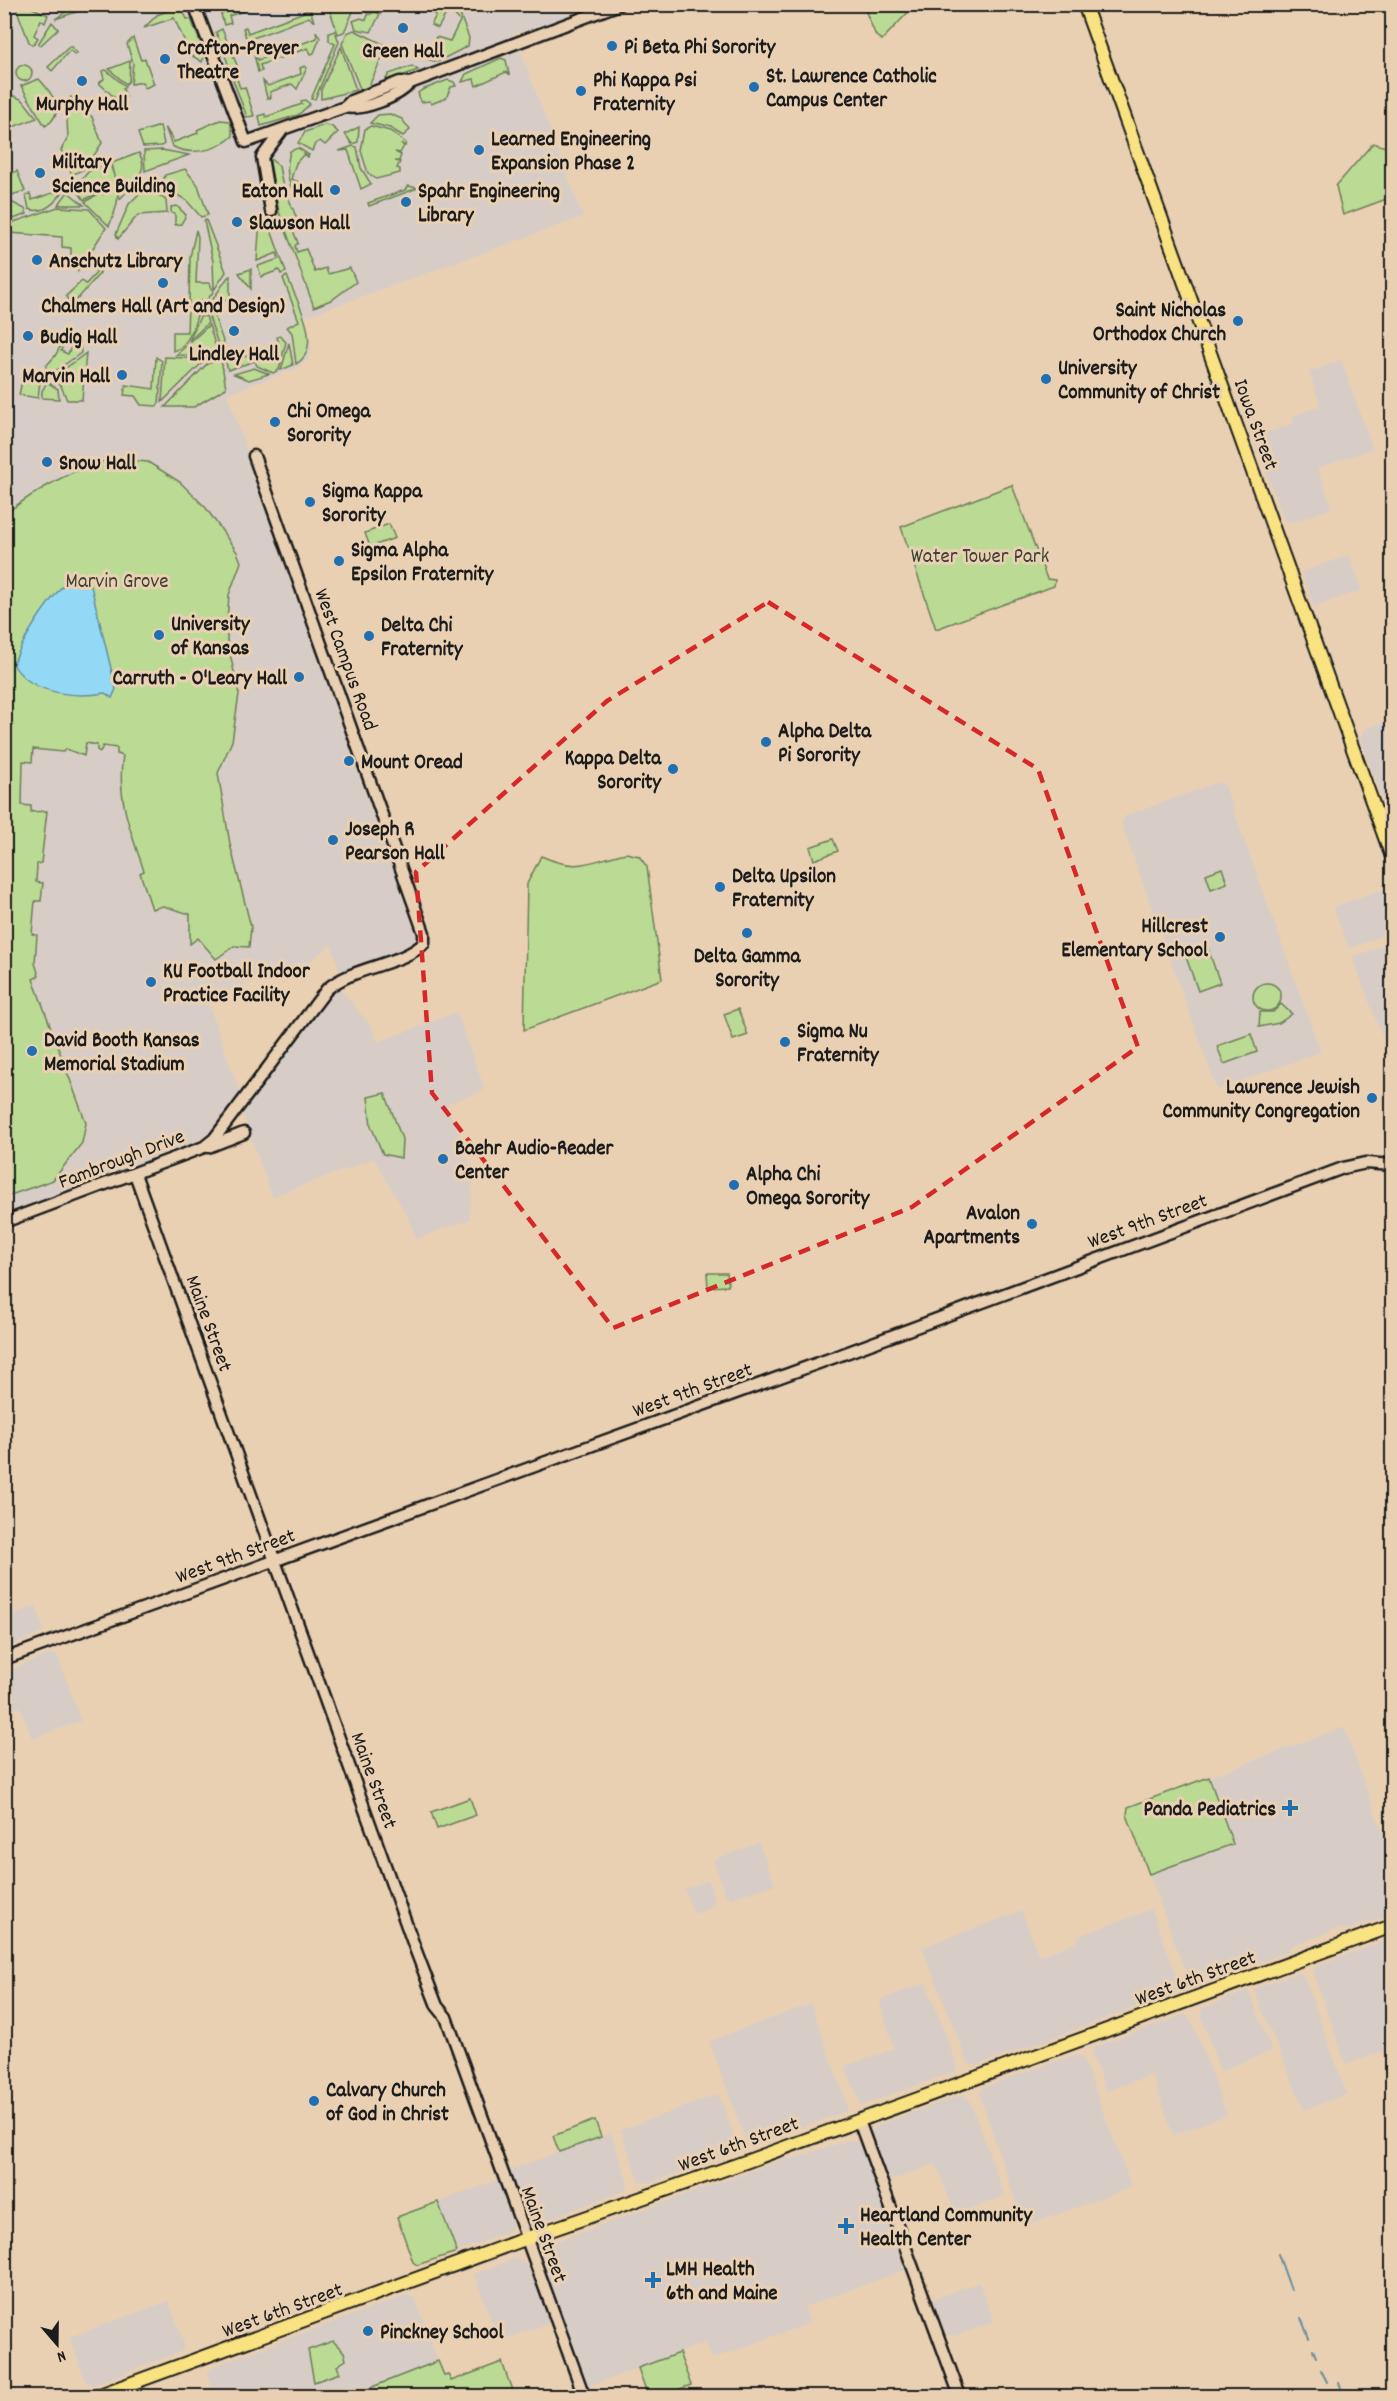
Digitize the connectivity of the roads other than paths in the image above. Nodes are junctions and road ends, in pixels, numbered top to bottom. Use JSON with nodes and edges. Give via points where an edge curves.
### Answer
{"nodes":[{"id":1,"x":194,"y":4,"type":"edge"},
{"id":2,"x":620,"y":4,"type":"edge"},
{"id":3,"x":1084,"y":4,"type":"edge"},
{"id":4,"x":283,"y":129,"type":"junction"},
{"id":5,"x":271,"y":211,"type":"dead end"},
{"id":6,"x":254,"y":456,"type":"dead end"},
{"id":7,"x":1392,"y":857,"type":"edge"},
{"id":8,"x":424,"y":943,"type":"joint"},
{"id":9,"x":244,"y":1133,"type":"dead end"},
{"id":10,"x":198,"y":1150,"type":"junction"},
{"id":11,"x":1392,"y":1165,"type":"edge"},
{"id":12,"x":135,"y":1174,"type":"junction"},
{"id":13,"x":4,"y":1222,"type":"edge"},
{"id":14,"x":276,"y":1560,"type":"junction"},
{"id":15,"x":4,"y":1659,"type":"edge"},
{"id":16,"x":1392,"y":1926,"type":"edge"},
{"id":17,"x":859,"y":2121,"type":"junction"},
{"id":18,"x":525,"y":2239,"type":"junction"},
{"id":19,"x":97,"y":2397,"type":"edge"},
{"id":20,"x":584,"y":2397,"type":"edge"},
{"id":21,"x":960,"y":2397,"type":"edge"}],
"edges":[{"from":1,"to":4,"type":"street","via":[[246,142]]},
{"from":2,"to":4,"type":"street","via":[[410,83],[400,82]]},
{"from":3,"to":7,"type":"highway","name":"Iowa Street"},
{"from":4,"to":5,"type":"street","via":[[262,157]]},
{"from":6,"to":8,"type":"street","name":"West Campus Road","via":[[424,933]]},
{"from":8,"to":10,"type":"street","name":"Fambrough Drive","via":[[332,985],[214,1139]]},
{"from":9,"to":10,"type":"street"},
{"from":10,"to":12,"type":"street","name":"Fambrough Drive"},
{"from":11,"to":14,"type":"street","name":"West 9th Street","via":[[1366,1162],[1343,1168]]},
{"from":12,"to":13,"type":"street","name":"Fambrough Drive"},
{"from":12,"to":14,"type":"street","name":"Maine Street"},
{"from":14,"to":15,"type":"street","name":"West 9th Street"},
{"from":14,"to":18,"type":"street","name":"Maine Street","via":[[412,1940],[437,2006],[446,2017]]},
{"from":16,"to":17,"type":"highway","name":"West 6th Street"},
{"from":17,"to":18,"type":"highway","name":"West 6th Street"},
{"from":17,"to":21,"type":"street"},
{"from":18,"to":19,"type":"highway","name":"West 6th Street"},
{"from":18,"to":20,"type":"street","name":"Maine Street"}]}
